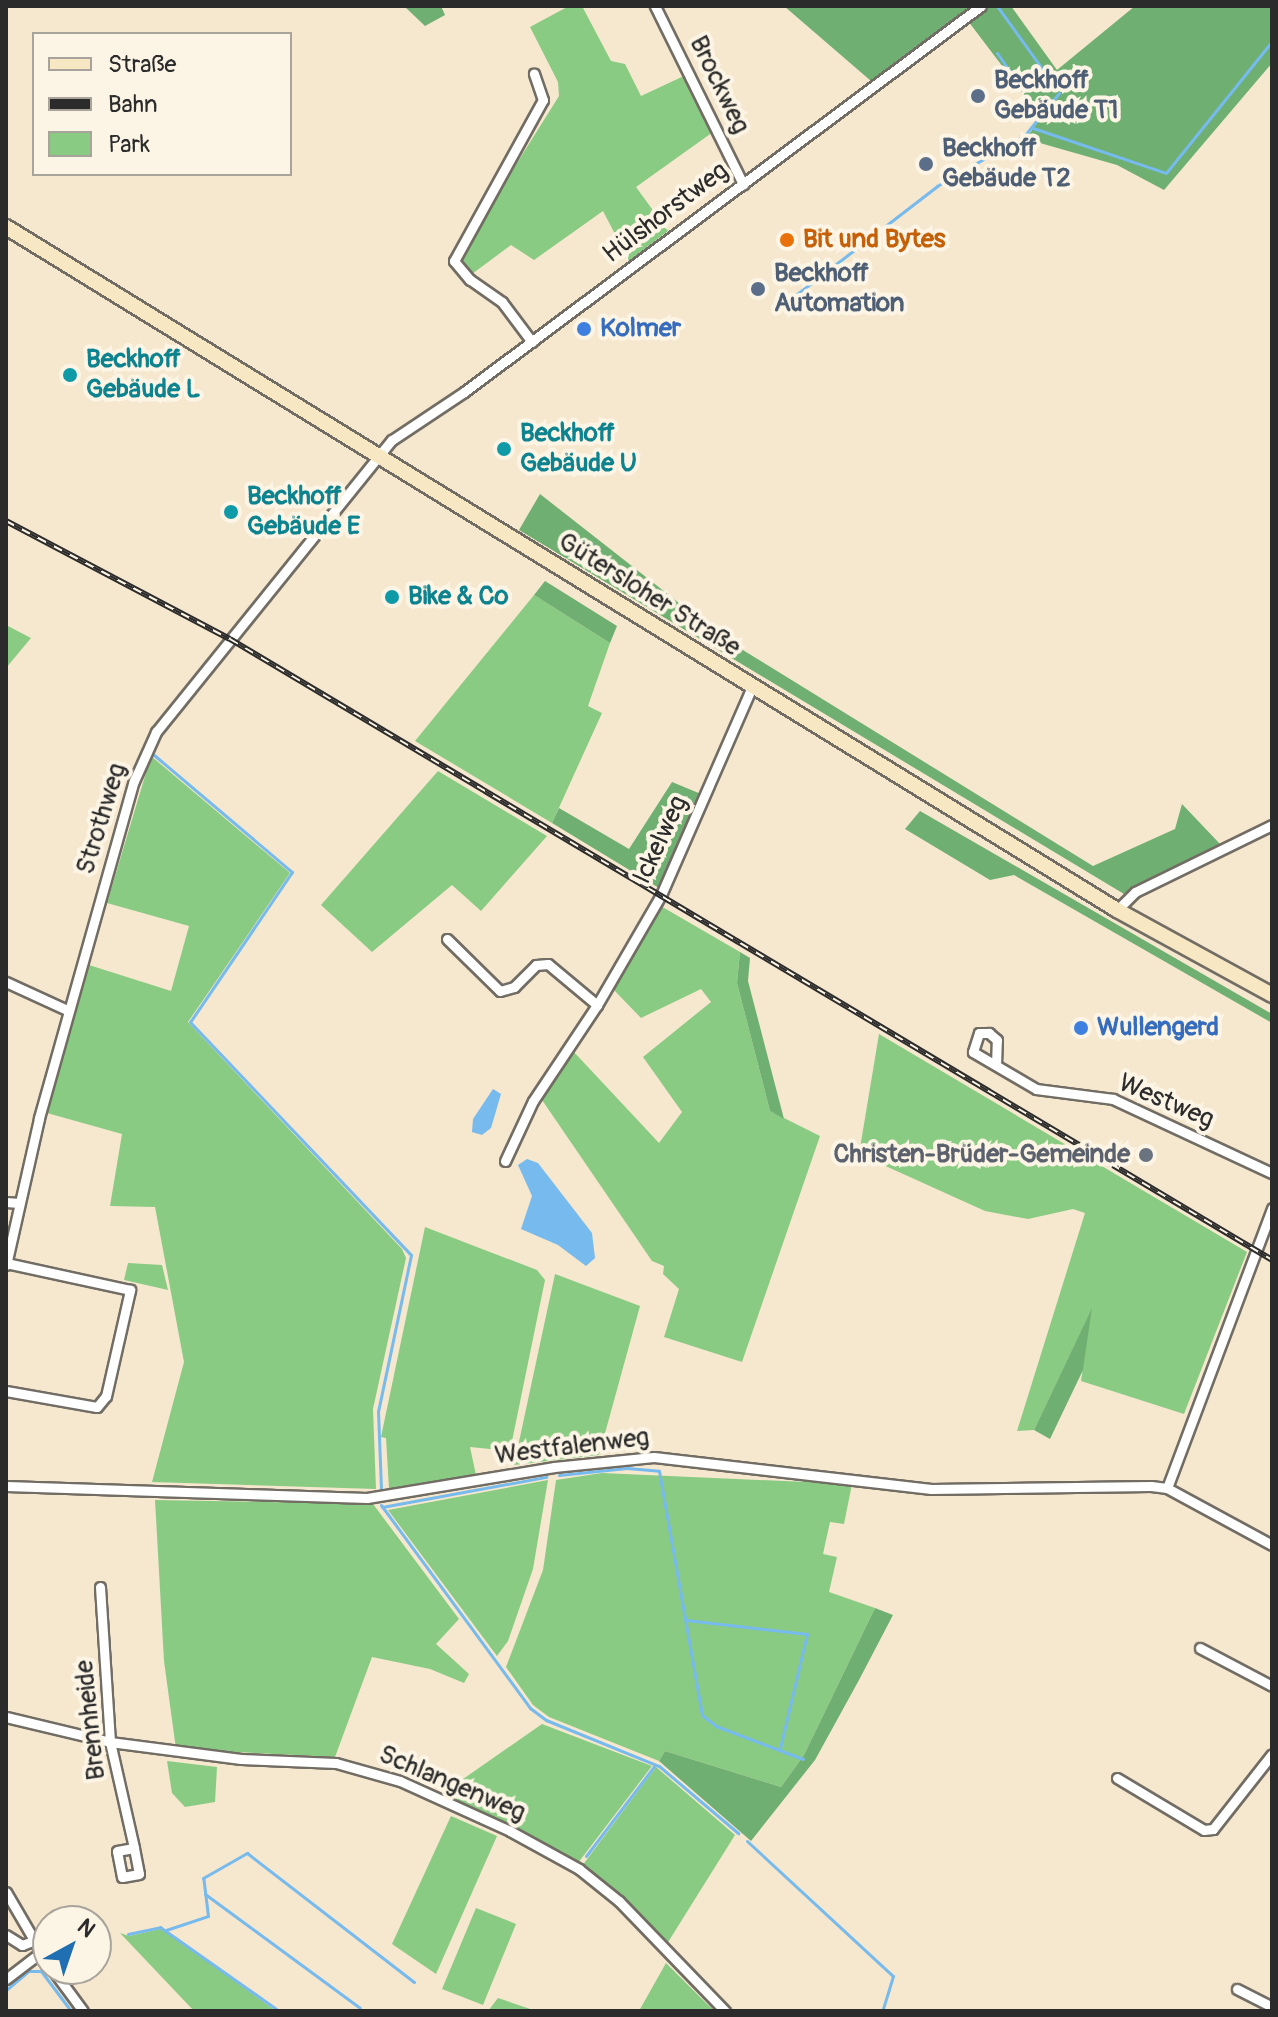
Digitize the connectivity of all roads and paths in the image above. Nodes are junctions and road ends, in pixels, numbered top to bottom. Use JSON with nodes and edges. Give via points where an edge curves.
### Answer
{"nodes":[{"id":1,"x":655,"y":6,"type":"edge"},
{"id":2,"x":981,"y":6,"type":"edge"},
{"id":3,"x":534,"y":74,"type":"dead end"},
{"id":4,"x":743,"y":184,"type":"junction"},
{"id":5,"x":6,"y":227,"type":"edge"},
{"id":6,"x":532,"y":342,"type":"junction"},
{"id":7,"x":378,"y":455,"type":"junction"},
{"id":8,"x":752,"y":687,"type":"junction"},
{"id":9,"x":1272,"y":825,"type":"edge"},
{"id":10,"x":1117,"y":910,"type":"junction"},
{"id":11,"x":447,"y":939,"type":"dead end"},
{"id":12,"x":6,"y":982,"type":"edge"},
{"id":13,"x":1272,"y":995,"type":"edge"},
{"id":14,"x":597,"y":1005,"type":"junction"},
{"id":15,"x":69,"y":1011,"type":"junction"},
{"id":16,"x":996,"y":1065,"type":"dead end"},
{"id":17,"x":505,"y":1161,"type":"dead end"},
{"id":18,"x":1272,"y":1173,"type":"edge"},
{"id":19,"x":6,"y":1202,"type":"edge"},
{"id":20,"x":19,"y":1203,"type":"junction"},
{"id":21,"x":1272,"y":1208,"type":"edge"},
{"id":22,"x":6,"y":1264,"type":"edge"},
{"id":23,"x":6,"y":1391,"type":"edge"},
{"id":24,"x":6,"y":1486,"type":"edge"},
{"id":25,"x":1167,"y":1488,"type":"junction"},
{"id":26,"x":1272,"y":1545,"type":"edge"},
{"id":27,"x":100,"y":1587,"type":"dead end"},
{"id":28,"x":1200,"y":1648,"type":"dead end"},
{"id":29,"x":1272,"y":1686,"type":"edge"},
{"id":30,"x":6,"y":1717,"type":"edge"},
{"id":31,"x":110,"y":1742,"type":"junction"},
{"id":32,"x":1272,"y":1754,"type":"edge"},
{"id":33,"x":1117,"y":1778,"type":"dead end"},
{"id":34,"x":134,"y":1848,"type":"dead end"},
{"id":35,"x":6,"y":1892,"type":"edge"},
{"id":36,"x":6,"y":1935,"type":"edge"},
{"id":37,"x":32,"y":1939,"type":"edge"},
{"id":38,"x":32,"y":1941,"type":"edge"},
{"id":39,"x":32,"y":1959,"type":"edge"},
{"id":40,"x":6,"y":1979,"type":"edge"},
{"id":41,"x":64,"y":1985,"type":"edge"},
{"id":42,"x":1237,"y":1989,"type":"dead end"},
{"id":43,"x":1272,"y":2007,"type":"edge"},
{"id":44,"x":83,"y":2011,"type":"edge"},
{"id":45,"x":725,"y":2011,"type":"edge"}],
"edges":[{"from":1,"to":4,"type":"street","name":"Brockweg"},
{"from":2,"to":4,"type":"street","name":"Hülshorstweg"},
{"from":3,"to":6,"type":"street","via":[[543,100],[454,261],[463,274],[502,302]]},
{"from":4,"to":6,"type":"street","name":"Hülshorstweg"},
{"from":5,"to":7,"type":"main road","name":"Gütersloher Straße"},
{"from":6,"to":7,"type":"street","name":"Hülshorstweg"},
{"from":7,"to":8,"type":"main road","name":"Gütersloher Straße"},
{"from":7,"to":15,"type":"street","name":"Strothweg","via":[[156,732],[134,781]]},
{"from":8,"to":10,"type":"main road","name":"Gütersloher Straße"},
{"from":8,"to":14,"type":"street","name":"Ickelweg","via":[[661,895]]},
{"from":9,"to":10,"type":"street","via":[[1135,892]]},
{"from":10,"to":13,"type":"main road","name":"Gütersloher Straße"},
{"from":11,"to":14,"type":"street","via":[[500,991],[514,987],[536,965],[548,964]]},
{"from":12,"to":15,"type":"street"},
{"from":14,"to":17,"type":"street","name":"Ickelweg","via":[[533,1101]]},
{"from":15,"to":20,"type":"street","name":"Strothweg"},
{"from":16,"to":18,"type":"street","name":"Westweg","via":[[1036,1089],[1113,1099]]},
{"from":19,"to":20,"type":"street"},
{"from":20,"to":22,"type":"street","name":"Strothweg"},
{"from":21,"to":25,"type":"street"},
{"from":22,"to":23,"type":"street","via":[[130,1290],[106,1396],[97,1407]]},
{"from":24,"to":25,"type":"street","name":"Westfalenweg","via":[[367,1498],[654,1457],[931,1489]]},
{"from":25,"to":26,"type":"street","name":"Westfalenweg"},
{"from":27,"to":31,"type":"street","name":"Brennheide"},
{"from":28,"to":29,"type":"street"},
{"from":30,"to":31,"type":"street","name":"Schlangenweg"},
{"from":31,"to":34,"type":"street","name":"Brennheide"},
{"from":31,"to":45,"type":"street","name":"Schlangenweg","via":[[241,1759],[336,1763],[400,1781],[460,1807],[593,1880]]},
{"from":32,"to":33,"type":"street","via":[[1213,1829],[1204,1830]]},
{"from":35,"to":37,"type":"street"},
{"from":36,"to":38,"type":"street","via":[[22,1945]]},
{"from":39,"to":40,"type":"street"},
{"from":41,"to":44,"type":"street"},
{"from":42,"to":43,"type":"street"}]}
